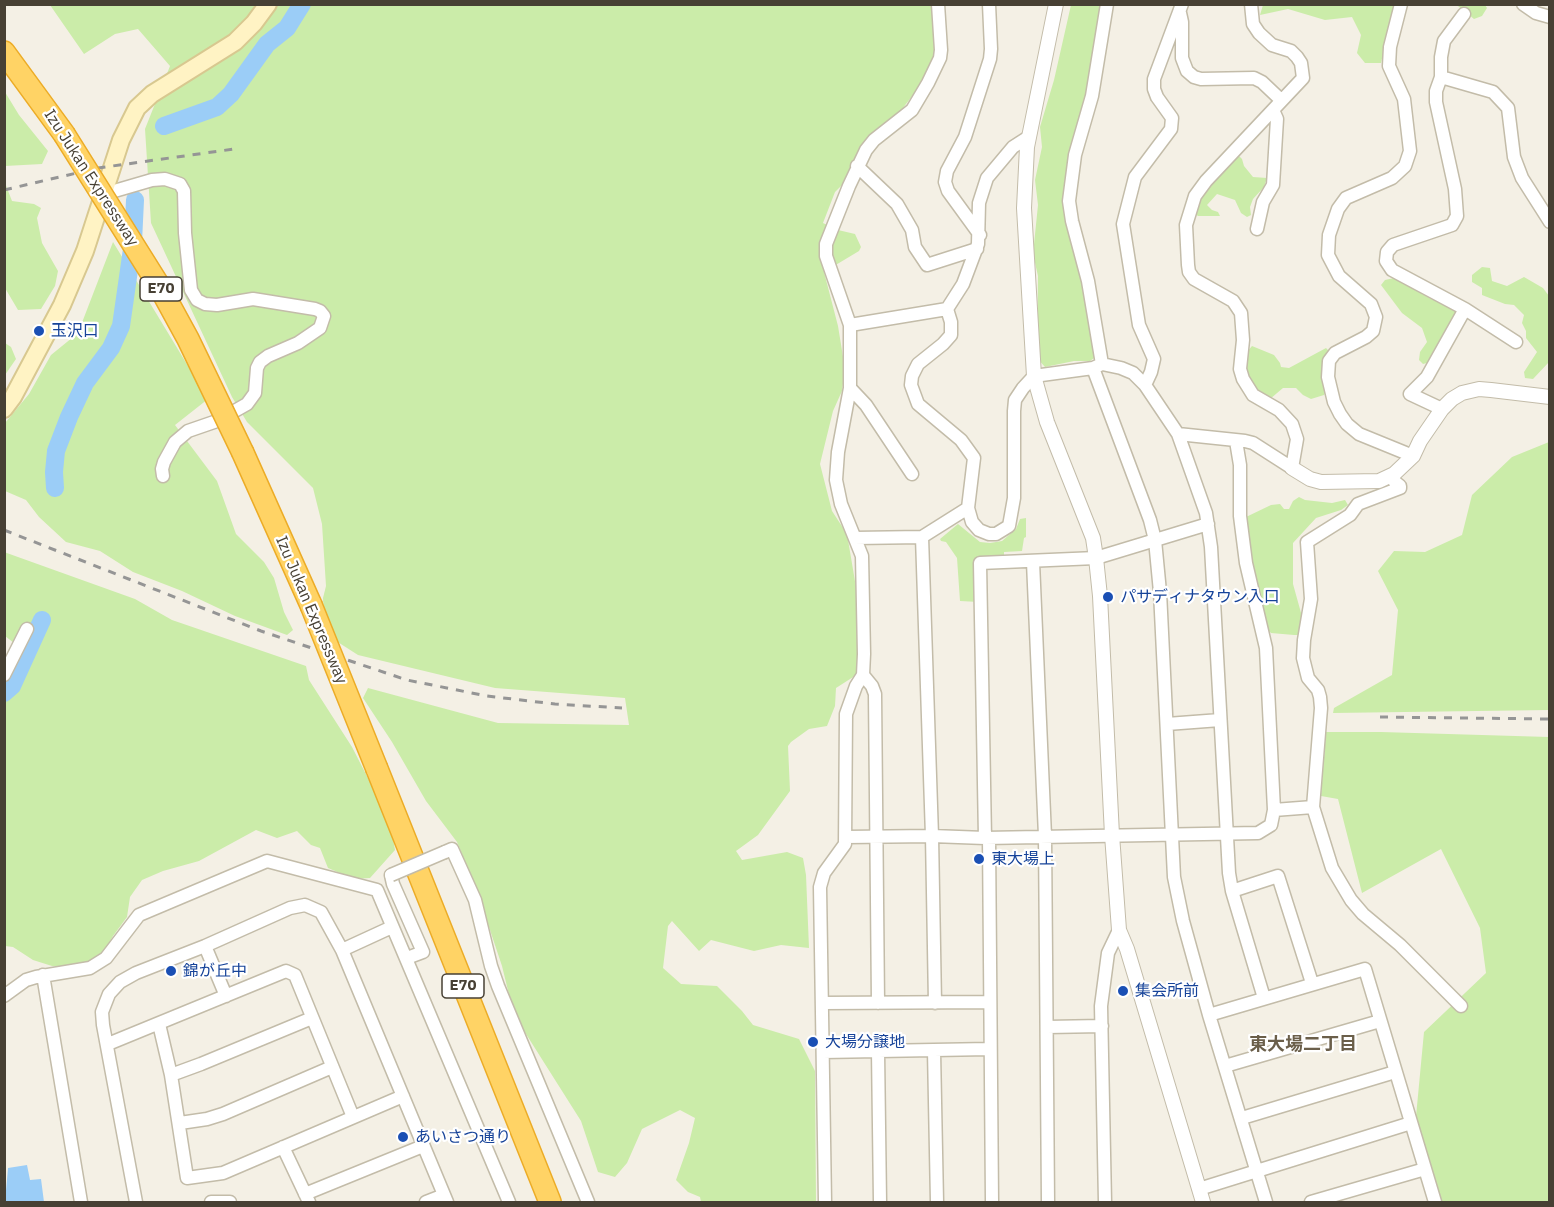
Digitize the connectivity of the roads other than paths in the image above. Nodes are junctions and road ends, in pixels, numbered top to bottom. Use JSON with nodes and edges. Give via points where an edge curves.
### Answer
{"nodes":[{"id":1,"x":268,"y":4,"type":"edge"},
{"id":2,"x":938,"y":4,"type":"edge"},
{"id":3,"x":989,"y":4,"type":"edge"},
{"id":4,"x":1056,"y":4,"type":"edge"},
{"id":5,"x":1107,"y":4,"type":"edge"},
{"id":6,"x":1251,"y":4,"type":"edge"},
{"id":7,"x":1401,"y":4,"type":"edge"},
{"id":8,"x":1523,"y":4,"type":"edge"},
{"id":9,"x":1181,"y":8,"type":"edge"},
{"id":10,"x":1464,"y":14,"type":"dead end"},
{"id":11,"x":1550,"y":17,"type":"edge"},
{"id":12,"x":7,"y":55,"type":"edge"},
{"id":13,"x":1441,"y":77,"type":"junction"},
{"id":14,"x":1277,"y":105,"type":"junction"},
{"id":15,"x":1027,"y":138,"type":"junction"},
{"id":16,"x":857,"y":166,"type":"junction"},
{"id":17,"x":104,"y":194,"type":"junction"},
{"id":18,"x":1550,"y":222,"type":"edge"},
{"id":19,"x":1257,"y":229,"type":"dead end"},
{"id":20,"x":980,"y":235,"type":"junction"},
{"id":21,"x":977,"y":249,"type":"junction"},
{"id":22,"x":947,"y":309,"type":"junction"},
{"id":23,"x":1465,"y":309,"type":"junction"},
{"id":24,"x":850,"y":325,"type":"junction"},
{"id":25,"x":1516,"y":342,"type":"dead end"},
{"id":26,"x":1097,"y":366,"type":"junction"},
{"id":27,"x":1034,"y":376,"type":"junction"},
{"id":28,"x":1145,"y":385,"type":"junction"},
{"id":29,"x":850,"y":388,"type":"junction"},
{"id":30,"x":1550,"y":397,"type":"edge"},
{"id":31,"x":4,"y":409,"type":"edge"},
{"id":32,"x":1442,"y":409,"type":"junction"},
{"id":33,"x":1178,"y":434,"type":"junction"},
{"id":34,"x":1236,"y":441,"type":"junction"},
{"id":35,"x":1413,"y":456,"type":"junction"},
{"id":36,"x":1292,"y":468,"type":"junction"},
{"id":37,"x":912,"y":474,"type":"dead end"},
{"id":38,"x":163,"y":476,"type":"dead end"},
{"id":39,"x":1390,"y":476,"type":"junction"},
{"id":40,"x":968,"y":508,"type":"junction"},
{"id":41,"x":1208,"y":524,"type":"junction"},
{"id":42,"x":922,"y":537,"type":"junction"},
{"id":43,"x":855,"y":538,"type":"junction"},
{"id":44,"x":1155,"y":540,"type":"junction"},
{"id":45,"x":1096,"y":558,"type":"junction"},
{"id":46,"x":1033,"y":561,"type":"junction"},
{"id":47,"x":27,"y":629,"type":"dead end"},
{"id":48,"x":4,"y":675,"type":"edge"},
{"id":49,"x":863,"y":675,"type":"junction"},
{"id":50,"x":1220,"y":720,"type":"junction"},
{"id":51,"x":1167,"y":724,"type":"junction"},
{"id":52,"x":1313,"y":807,"type":"junction"},
{"id":53,"x":1274,"y":810,"type":"junction"},
{"id":54,"x":1225,"y":833,"type":"junction"},
{"id":55,"x":1112,"y":835,"type":"junction"},
{"id":56,"x":1172,"y":835,"type":"junction"},
{"id":57,"x":932,"y":836,"type":"junction"},
{"id":58,"x":1045,"y":836,"type":"junction"},
{"id":59,"x":846,"y":837,"type":"junction"},
{"id":60,"x":876,"y":837,"type":"junction"},
{"id":61,"x":987,"y":838,"type":"junction"},
{"id":62,"x":1232,"y":891,"type":"junction"},
{"id":63,"x":392,"y":927,"type":"junction"},
{"id":64,"x":1119,"y":930,"type":"junction"},
{"id":65,"x":205,"y":946,"type":"junction"},
{"id":66,"x":342,"y":951,"type":"junction"},
{"id":67,"x":406,"y":958,"type":"junction"},
{"id":68,"x":43,"y":975,"type":"junction"},
{"id":69,"x":1312,"y":983,"type":"junction"},
{"id":70,"x":4,"y":996,"type":"edge"},
{"id":71,"x":226,"y":996,"type":"junction"},
{"id":72,"x":1264,"y":998,"type":"junction"},
{"id":73,"x":989,"y":1002,"type":"junction"},
{"id":74,"x":823,"y":1003,"type":"junction"},
{"id":75,"x":878,"y":1003,"type":"junction"},
{"id":76,"x":935,"y":1003,"type":"junction"},
{"id":77,"x":1461,"y":1006,"type":"dead end"},
{"id":78,"x":1209,"y":1016,"type":"junction"},
{"id":79,"x":312,"y":1018,"type":"junction"},
{"id":80,"x":1380,"y":1021,"type":"junction"},
{"id":81,"x":159,"y":1024,"type":"junction"},
{"id":82,"x":1047,"y":1026,"type":"junction"},
{"id":83,"x":1101,"y":1026,"type":"junction"},
{"id":84,"x":108,"y":1044,"type":"junction"},
{"id":85,"x":989,"y":1049,"type":"junction"},
{"id":86,"x":878,"y":1051,"type":"junction"},
{"id":87,"x":934,"y":1051,"type":"junction"},
{"id":88,"x":823,"y":1052,"type":"junction"},
{"id":89,"x":1225,"y":1066,"type":"junction"},
{"id":90,"x":332,"y":1067,"type":"junction"},
{"id":91,"x":1395,"y":1072,"type":"junction"},
{"id":92,"x":171,"y":1075,"type":"junction"},
{"id":93,"x":402,"y":1096,"type":"junction"},
{"id":94,"x":353,"y":1117,"type":"junction"},
{"id":95,"x":1242,"y":1118,"type":"junction"},
{"id":96,"x":180,"y":1123,"type":"junction"},
{"id":97,"x":1411,"y":1123,"type":"junction"},
{"id":98,"x":423,"y":1146,"type":"junction"},
{"id":99,"x":283,"y":1147,"type":"junction"},
{"id":100,"x":1425,"y":1169,"type":"junction"},
{"id":101,"x":1256,"y":1172,"type":"junction"},
{"id":102,"x":1199,"y":1188,"type":"junction"},
{"id":103,"x":307,"y":1198,"type":"edge"},
{"id":104,"x":446,"y":1199,"type":"edge"},
{"id":105,"x":81,"y":1203,"type":"edge"},
{"id":106,"x":136,"y":1203,"type":"edge"},
{"id":107,"x":211,"y":1203,"type":"edge"},
{"id":108,"x":230,"y":1203,"type":"edge"},
{"id":109,"x":426,"y":1203,"type":"edge"},
{"id":110,"x":509,"y":1203,"type":"edge"},
{"id":111,"x":550,"y":1203,"type":"edge"},
{"id":112,"x":588,"y":1203,"type":"edge"},
{"id":113,"x":825,"y":1203,"type":"edge"},
{"id":114,"x":880,"y":1203,"type":"edge"},
{"id":115,"x":937,"y":1203,"type":"edge"},
{"id":116,"x":992,"y":1203,"type":"edge"},
{"id":117,"x":1048,"y":1203,"type":"edge"},
{"id":118,"x":1105,"y":1203,"type":"edge"},
{"id":119,"x":1203,"y":1203,"type":"edge"},
{"id":120,"x":1266,"y":1203,"type":"edge"},
{"id":121,"x":1311,"y":1203,"type":"edge"},
{"id":122,"x":1435,"y":1203,"type":"edge"}],
"edges":[{"from":1,"to":17,"type":"main road","via":[[235,42],[152,94],[137,108],[121,140]]},
{"from":2,"to":16,"type":"street","via":[[940,58],[926,88],[912,110],[874,140]]},
{"from":3,"to":20,"type":"street","via":[[990,59],[966,137],[945,182]]},
{"from":4,"to":15,"type":"street"},
{"from":5,"to":26,"type":"street","via":[[1069,201],[1088,281]]},
{"from":6,"to":14,"type":"street","via":[[1253,24],[1259,33],[1272,45],[1291,51],[1301,63],[1303,78]]},
{"from":7,"to":35,"type":"street","via":[[1389,66],[1404,99],[1410,151],[1405,166],[1392,178],[1346,198],[1338,209],[1329,235],[1328,255],[1339,276],[1371,304],[1376,317],[1373,331],[1335,353],[1329,362],[1328,377],[1334,402],[1347,424],[1359,434]]},
{"from":8,"to":11,"type":"street"},
{"from":9,"to":14,"type":"street","via":[[1182,58],[1187,71],[1200,79],[1254,78],[1262,82]]},
{"from":9,"to":28,"type":"street","via":[[1154,79],[1157,97],[1172,118],[1172,129],[1135,177],[1123,225],[1139,325],[1154,359]]},
{"from":10,"to":13,"type":"street","via":[[1444,42]]},
{"from":12,"to":111,"type":"highway","name":"Izu Jukan Expressway","number":"E70","bridge":true,"via":[[64,134],[158,284],[243,453],[311,605]]},
{"from":13,"to":18,"type":"street","via":[[1493,92],[1508,108],[1514,157],[1522,178]]},
{"from":13,"to":23,"type":"street","via":[[1436,102],[1457,216],[1452,225],[1393,245],[1386,261],[1392,270]]},
{"from":14,"to":19,"type":"street","via":[[1273,185],[1263,202]]},
{"from":14,"to":36,"type":"street","via":[[1206,181],[1195,196],[1186,225],[1188,265],[1194,279],[1238,306],[1243,321],[1242,379],[1253,395],[1292,424],[1297,439]]},
{"from":15,"to":20,"type":"street","via":[[1013,147],[987,178],[979,203]]},
{"from":15,"to":27,"type":"street","via":[[1024,207]]},
{"from":16,"to":21,"type":"street","via":[[897,204],[927,266]]},
{"from":16,"to":24,"type":"street","via":[[826,244],[826,256]]},
{"from":17,"to":31,"type":"main road","via":[[62,305]]},
{"from":17,"to":38,"type":"street","via":[[153,180],[180,184],[184,191],[191,290],[197,300],[217,305],[253,300],[315,309],[324,316],[320,328],[261,362],[255,393],[247,404],[188,431],[175,442],[164,462]]},
{"from":20,"to":21,"type":"street"},
{"from":21,"to":22,"type":"street","via":[[963,284]]},
{"from":22,"to":24,"type":"street"},
{"from":22,"to":40,"type":"street","via":[[951,335],[918,364],[911,386],[918,404],[961,440],[974,458]]},
{"from":23,"to":25,"type":"street"},
{"from":23,"to":32,"type":"street","via":[[1426,376],[1410,394]]},
{"from":24,"to":29,"type":"street"},
{"from":26,"to":27,"type":"street"},
{"from":26,"to":28,"type":"street","via":[[1110,364],[1127,370]]},
{"from":26,"to":44,"type":"street"},
{"from":27,"to":40,"type":"street","via":[[1015,400],[1014,498],[1009,526],[996,534],[979,530]]},
{"from":27,"to":45,"type":"street","via":[[1047,422],[1093,538]]},
{"from":28,"to":33,"type":"street"},
{"from":29,"to":37,"type":"street","via":[[866,405]]},
{"from":29,"to":43,"type":"street","via":[[836,468],[841,504]]},
{"from":30,"to":32,"type":"street","via":[[1479,389],[1462,393]]},
{"from":32,"to":35,"type":"street"},
{"from":33,"to":34,"type":"street"},
{"from":33,"to":41,"type":"street"},
{"from":34,"to":36,"type":"street","via":[[1253,444]]},
{"from":34,"to":53,"type":"street","via":[[1246,563],[1266,648]]},
{"from":35,"to":39,"type":"street"},
{"from":36,"to":39,"type":"street","via":[[1321,482],[1379,482]]},
{"from":39,"to":52,"type":"street","via":[[1400,488],[1358,504],[1350,515],[1307,542],[1311,599],[1303,658],[1321,708]]},
{"from":40,"to":42,"type":"street"},
{"from":41,"to":44,"type":"street"},
{"from":41,"to":50,"type":"street"},
{"from":42,"to":43,"type":"street"},
{"from":42,"to":57,"type":"street"},
{"from":43,"to":49,"type":"street","via":[[863,566]]},
{"from":44,"to":45,"type":"street"},
{"from":44,"to":51,"type":"street"},
{"from":45,"to":46,"type":"street"},
{"from":45,"to":55,"type":"street"},
{"from":46,"to":58,"type":"street"},
{"from":46,"to":61,"type":"street","via":[[980,563]]},
{"from":47,"to":48,"type":"street"},
{"from":49,"to":59,"type":"street","via":[[846,714]]},
{"from":49,"to":60,"type":"street","via":[[875,694]]},
{"from":50,"to":51,"type":"street"},
{"from":50,"to":54,"type":"street"},
{"from":51,"to":56,"type":"street"},
{"from":52,"to":53,"type":"street"},
{"from":52,"to":77,"type":"street","via":[[1332,868],[1351,900]]},
{"from":53,"to":54,"type":"street","via":[[1271,825],[1265,831]]},
{"from":54,"to":56,"type":"street"},
{"from":54,"to":62,"type":"street"},
{"from":55,"to":56,"type":"street"},
{"from":55,"to":58,"type":"street"},
{"from":55,"to":64,"type":"street"},
{"from":56,"to":78,"type":"street","via":[[1174,877]]},
{"from":57,"to":60,"type":"street"},
{"from":57,"to":61,"type":"street"},
{"from":57,"to":76,"type":"street"},
{"from":58,"to":61,"type":"street"},
{"from":58,"to":82,"type":"street"},
{"from":59,"to":60,"type":"street"},
{"from":59,"to":74,"type":"street","via":[[820,887]]},
{"from":60,"to":75,"type":"street"},
{"from":61,"to":73,"type":"street"},
{"from":62,"to":69,"type":"street","via":[[1278,876]]},
{"from":62,"to":72,"type":"street"},
{"from":63,"to":66,"type":"street"},
{"from":63,"to":67,"type":"street"},
{"from":63,"to":68,"type":"street","via":[[377,890],[267,861],[139,915],[106,958],[90,969]]},
{"from":64,"to":83,"type":"street","via":[[1108,953]]},
{"from":64,"to":102,"type":"street"},
{"from":65,"to":66,"type":"street","via":[[305,905],[321,912]]},
{"from":65,"to":71,"type":"street"},
{"from":65,"to":84,"type":"street","via":[[120,981],[109,993],[102,1012]]},
{"from":66,"to":93,"type":"street"},
{"from":67,"to":110,"type":"street"},
{"from":67,"to":112,"type":"street","bridge":true,"via":[[423,952],[391,875],[452,849],[475,900],[498,986]]},
{"from":68,"to":70,"type":"street","via":[[26,980]]},
{"from":68,"to":105,"type":"street"},
{"from":69,"to":72,"type":"street"},
{"from":69,"to":80,"type":"street","via":[[1365,969]]},
{"from":71,"to":79,"type":"street","via":[[286,971],[295,975]]},
{"from":71,"to":81,"type":"street"},
{"from":72,"to":78,"type":"street"},
{"from":73,"to":76,"type":"street"},
{"from":73,"to":85,"type":"street"},
{"from":74,"to":75,"type":"street"},
{"from":74,"to":88,"type":"street"},
{"from":75,"to":76,"type":"street"},
{"from":78,"to":89,"type":"street"},
{"from":79,"to":90,"type":"street"},
{"from":79,"to":92,"type":"street"},
{"from":80,"to":89,"type":"street"},
{"from":80,"to":91,"type":"street"},
{"from":81,"to":84,"type":"street"},
{"from":81,"to":92,"type":"street"},
{"from":82,"to":83,"type":"street"},
{"from":82,"to":117,"type":"street"},
{"from":83,"to":118,"type":"street"},
{"from":84,"to":106,"type":"street"},
{"from":85,"to":87,"type":"street"},
{"from":85,"to":116,"type":"street"},
{"from":86,"to":87,"type":"street"},
{"from":86,"to":88,"type":"street"},
{"from":86,"to":114,"type":"street"},
{"from":87,"to":115,"type":"street"},
{"from":88,"to":113,"type":"street"},
{"from":89,"to":95,"type":"street"},
{"from":90,"to":94,"type":"street"},
{"from":90,"to":96,"type":"street","via":[[223,1114]]},
{"from":91,"to":95,"type":"street"},
{"from":91,"to":97,"type":"street"},
{"from":92,"to":96,"type":"street"},
{"from":93,"to":94,"type":"street"},
{"from":93,"to":98,"type":"street"},
{"from":94,"to":99,"type":"street"},
{"from":95,"to":101,"type":"street"},
{"from":96,"to":99,"type":"street","via":[[187,1178],[224,1173]]},
{"from":97,"to":100,"type":"street"},
{"from":97,"to":101,"type":"street"},
{"from":98,"to":103,"type":"street"},
{"from":98,"to":104,"type":"street"},
{"from":99,"to":103,"type":"street"},
{"from":100,"to":121,"type":"street"},
{"from":100,"to":122,"type":"street"},
{"from":101,"to":102,"type":"street"},
{"from":101,"to":120,"type":"street"},
{"from":102,"to":119,"type":"street"},
{"from":104,"to":109,"type":"street"},
{"from":107,"to":108,"type":"street"}]}
